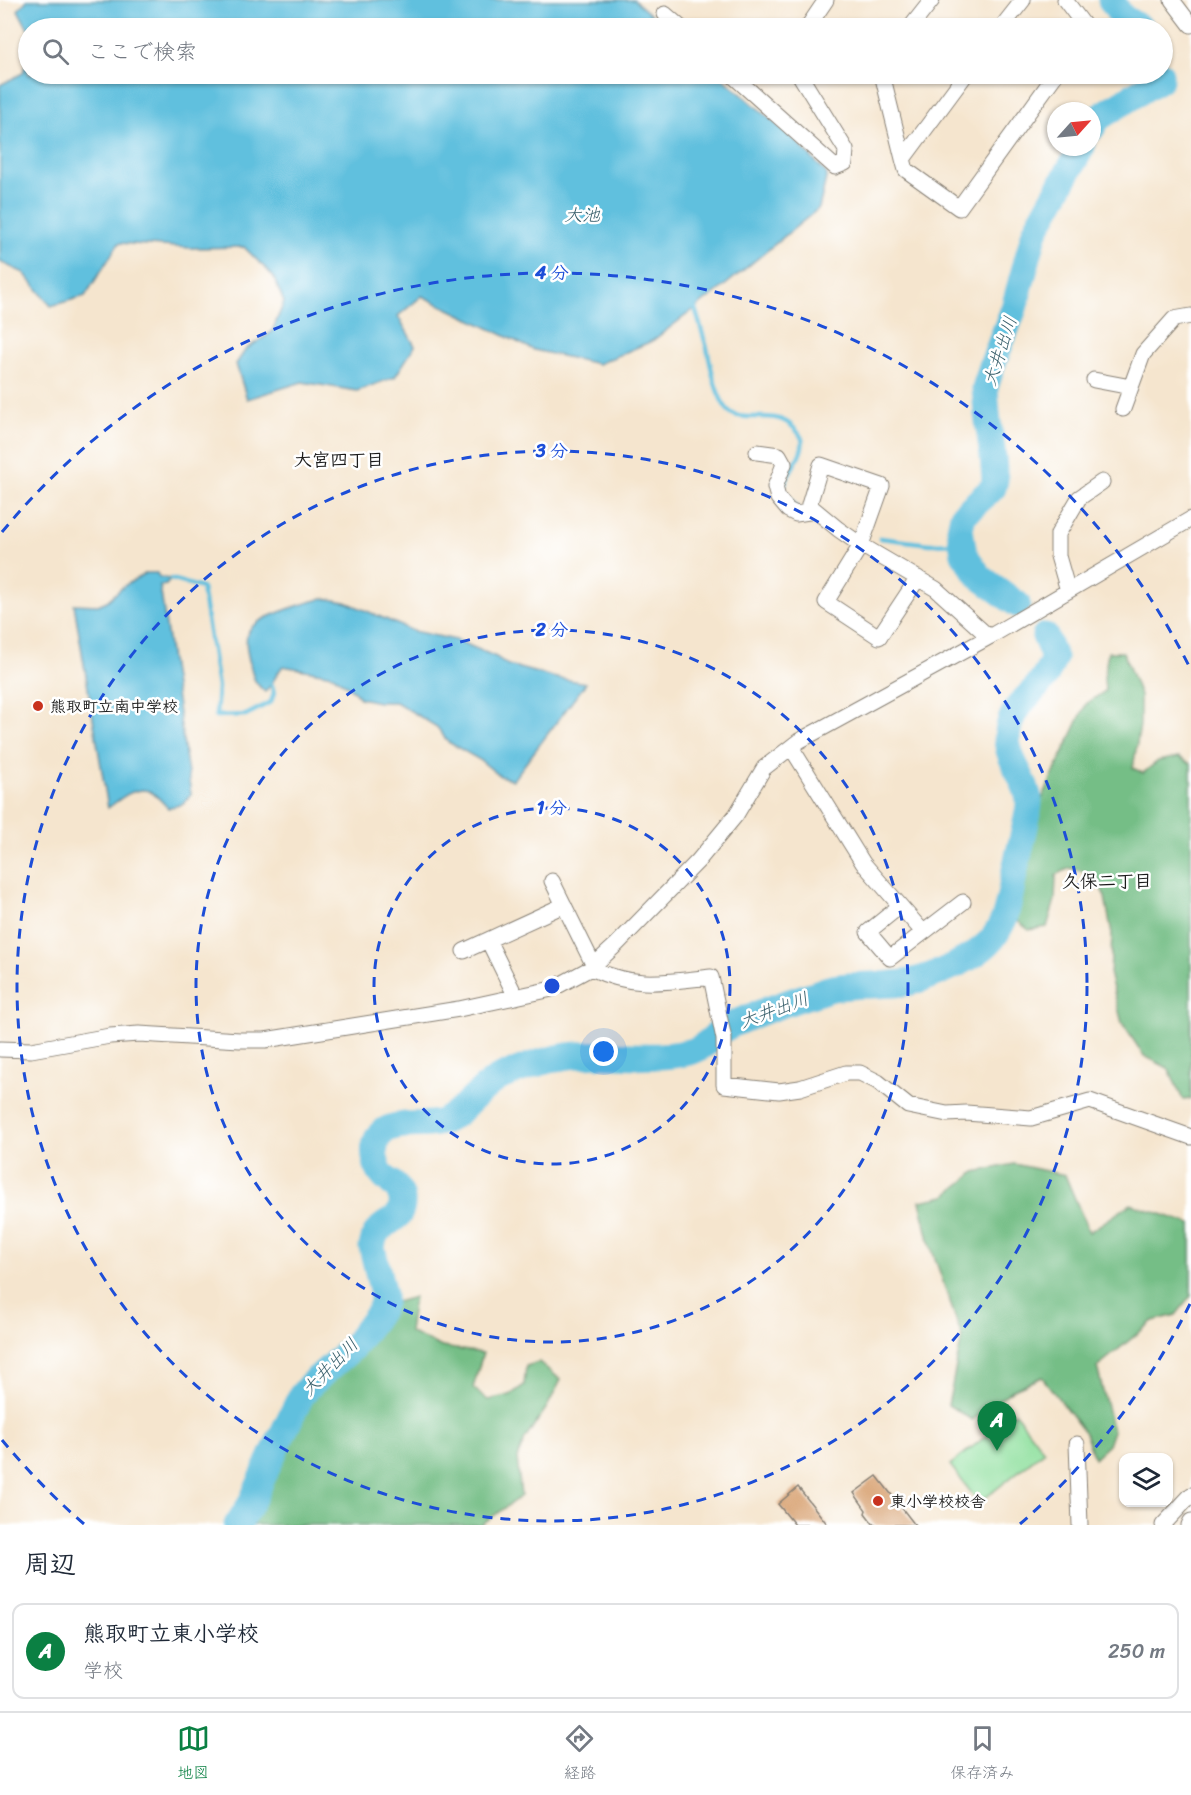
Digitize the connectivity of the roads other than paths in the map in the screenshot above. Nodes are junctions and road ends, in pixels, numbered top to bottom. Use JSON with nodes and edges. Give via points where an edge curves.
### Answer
{"nodes":[{"id":1,"x":826,"y":0,"type":"edge"},
{"id":2,"x":932,"y":0,"type":"edge"},
{"id":3,"x":1023,"y":0,"type":"edge"},
{"id":4,"x":1065,"y":0,"type":"edge"},
{"id":5,"x":1172,"y":0,"type":"edge"},
{"id":6,"x":665,"y":14,"type":"dead end"},
{"id":7,"x":670,"y":18,"type":"edge"},
{"id":8,"x":814,"y":18,"type":"edge"},
{"id":9,"x":918,"y":18,"type":"edge"},
{"id":10,"x":1009,"y":18,"type":"edge"},
{"id":11,"x":1078,"y":18,"type":"edge"},
{"id":12,"x":1191,"y":25,"type":"edge"},
{"id":13,"x":742,"y":84,"type":"edge"},
{"id":14,"x":805,"y":84,"type":"edge"},
{"id":15,"x":884,"y":84,"type":"edge"},
{"id":16,"x":959,"y":84,"type":"edge"},
{"id":17,"x":1049,"y":84,"type":"edge"},
{"id":18,"x":903,"y":159,"type":"junction"},
{"id":19,"x":1191,"y":316,"type":"edge"},
{"id":20,"x":1094,"y":380,"type":"dead end"},
{"id":21,"x":1131,"y":387,"type":"junction"},
{"id":22,"x":1123,"y":409,"type":"dead end"},
{"id":23,"x":758,"y":452,"type":"dead end"},
{"id":24,"x":1102,"y":482,"type":"dead end"},
{"id":25,"x":815,"y":511,"type":"junction"},
{"id":26,"x":1191,"y":519,"type":"edge"},
{"id":27,"x":861,"y":545,"type":"junction"},
{"id":28,"x":918,"y":578,"type":"junction"},
{"id":29,"x":1068,"y":591,"type":"junction"},
{"id":30,"x":988,"y":638,"type":"junction"},
{"id":31,"x":791,"y":747,"type":"junction"},
{"id":32,"x":552,"y":881,"type":"dead end"},
{"id":33,"x":963,"y":902,"type":"dead end"},
{"id":34,"x":564,"y":905,"type":"junction"},
{"id":35,"x":900,"y":906,"type":"junction"},
{"id":36,"x":923,"y":932,"type":"junction"},
{"id":37,"x":488,"y":940,"type":"junction"},
{"id":38,"x":464,"y":951,"type":"dead end"},
{"id":39,"x":592,"y":967,"type":"junction"},
{"id":40,"x":516,"y":997,"type":"junction"},
{"id":41,"x":0,"y":1049,"type":"edge"},
{"id":42,"x":1191,"y":1137,"type":"edge"},
{"id":43,"x":1077,"y":1444,"type":"dead end"},
{"id":44,"x":1190,"y":1498,"type":"edge"},
{"id":45,"x":1080,"y":1525,"type":"edge"},
{"id":46,"x":1163,"y":1525,"type":"edge"}],
"edges":[{"from":1,"to":8,"type":"street"},
{"from":2,"to":9,"type":"street"},
{"from":3,"to":10,"type":"street"},
{"from":4,"to":11,"type":"street"},
{"from":5,"to":12,"type":"street"},
{"from":6,"to":7,"type":"street"},
{"from":13,"to":14,"type":"street","via":[[835,167],[845,163],[846,150]]},
{"from":15,"to":18,"type":"street"},
{"from":16,"to":18,"type":"street"},
{"from":17,"to":18,"type":"street","via":[[959,207],[906,170]]},
{"from":19,"to":21,"type":"street","via":[[1174,319],[1143,354]]},
{"from":20,"to":21,"type":"street"},
{"from":21,"to":22,"type":"street"},
{"from":23,"to":25,"type":"street","via":[[779,454],[784,464],[775,488],[788,510],[796,514]]},
{"from":24,"to":29,"type":"street","via":[[1079,498],[1058,534],[1058,556]]},
{"from":25,"to":27,"type":"street"},
{"from":25,"to":27,"type":"street","via":[[809,505],[821,465],[882,486]]},
{"from":26,"to":29,"type":"street"},
{"from":27,"to":28,"type":"street"},
{"from":27,"to":28,"type":"street","via":[[826,602],[879,637]]},
{"from":28,"to":30,"type":"street","via":[[936,589]]},
{"from":29,"to":30,"type":"street"},
{"from":30,"to":31,"type":"street"},
{"from":31,"to":35,"type":"street","via":[[863,863]]},
{"from":31,"to":39,"type":"street","via":[[765,768],[736,815],[698,861]]},
{"from":32,"to":34,"type":"street"},
{"from":33,"to":36,"type":"street"},
{"from":34,"to":37,"type":"street"},
{"from":34,"to":39,"type":"street"},
{"from":35,"to":36,"type":"street"},
{"from":35,"to":36,"type":"street","via":[[868,932],[890,958]]},
{"from":37,"to":38,"type":"street"},
{"from":37,"to":40,"type":"street"},
{"from":39,"to":40,"type":"street","via":[[552,989]]},
{"from":39,"to":42,"type":"street","via":[[631,982],[711,977],[724,1039],[724,1085],[779,1091],[846,1073],[860,1073],[908,1106],[937,1112],[1031,1118],[1090,1101]]},
{"from":40,"to":41,"type":"street","via":[[265,1040],[139,1034],[31,1050]]},
{"from":43,"to":45,"type":"street"},
{"from":44,"to":46,"type":"street"}]}
